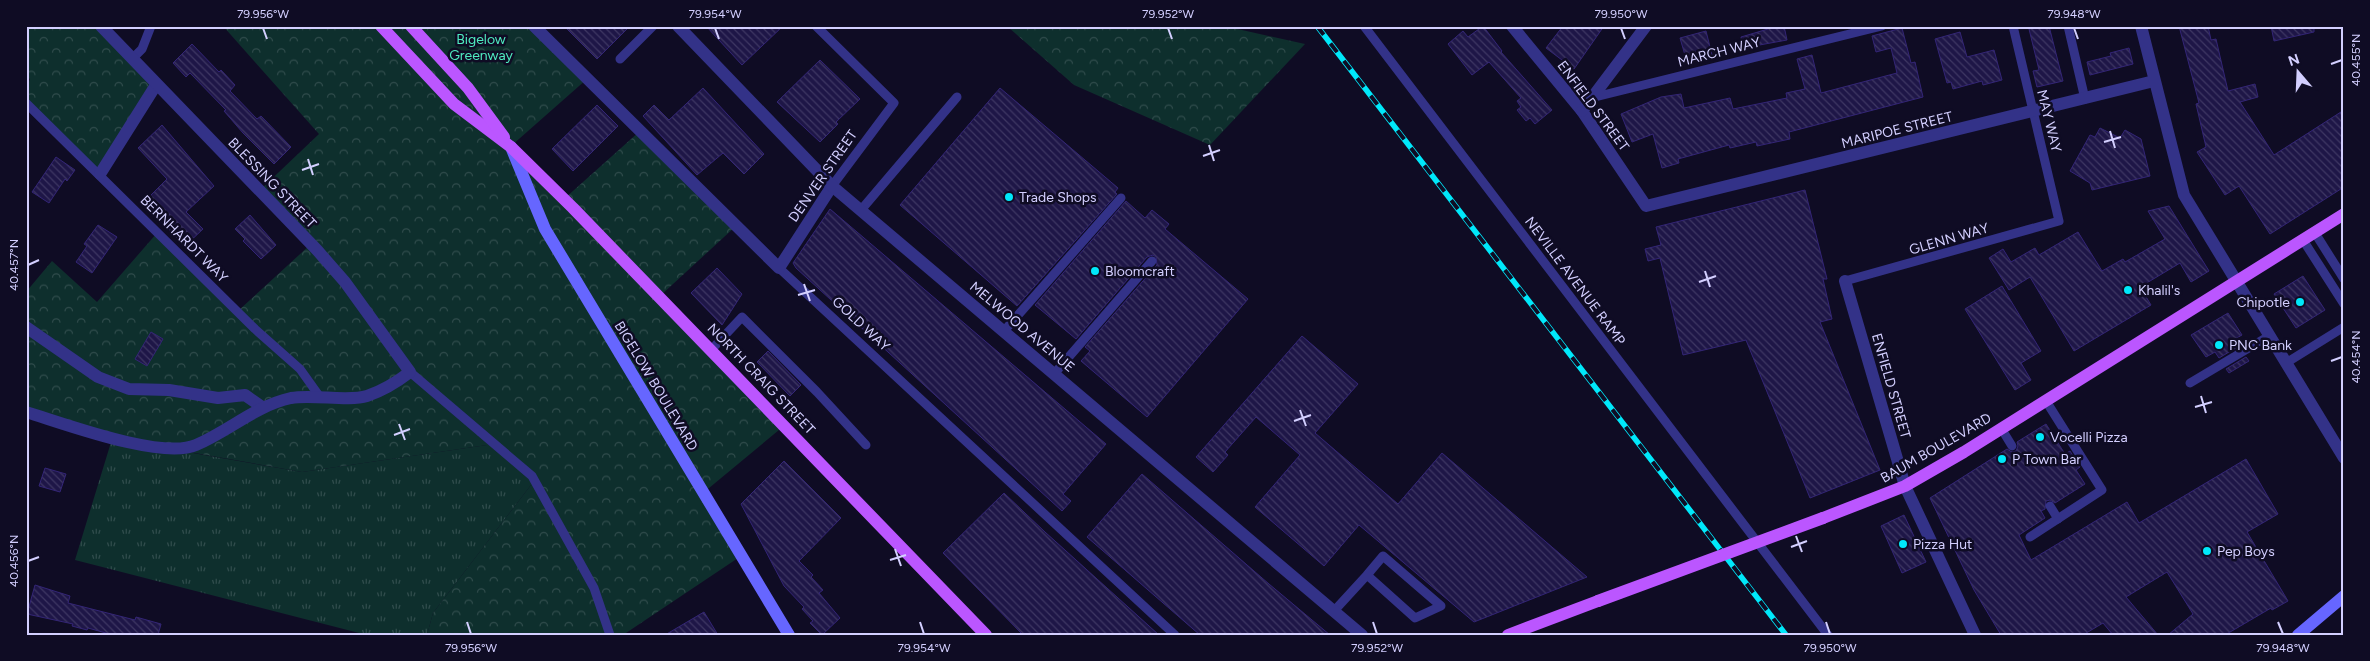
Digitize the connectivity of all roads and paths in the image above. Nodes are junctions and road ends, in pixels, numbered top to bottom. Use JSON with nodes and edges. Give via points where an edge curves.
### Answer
{"nodes":[{"id":1,"x":100,"y":26,"type":"edge"},
{"id":2,"x":151,"y":26,"type":"edge"},
{"id":3,"x":381,"y":26,"type":"edge"},
{"id":4,"x":411,"y":26,"type":"edge"},
{"id":5,"x":534,"y":26,"type":"edge"},
{"id":6,"x":653,"y":26,"type":"edge"},
{"id":7,"x":678,"y":26,"type":"edge"},
{"id":8,"x":816,"y":26,"type":"edge"},
{"id":9,"x":1364,"y":26,"type":"edge"},
{"id":10,"x":1512,"y":26,"type":"edge"},
{"id":11,"x":1646,"y":26,"type":"edge"},
{"id":12,"x":1882,"y":26,"type":"edge"},
{"id":13,"x":2013,"y":26,"type":"edge"},
{"id":14,"x":2068,"y":26,"type":"edge"},
{"id":15,"x":2141,"y":26,"type":"edge"},
{"id":16,"x":132,"y":59,"type":"junction"},
{"id":17,"x":620,"y":60,"type":"dead end"},
{"id":18,"x":2154,"y":81,"type":"junction"},
{"id":19,"x":156,"y":85,"type":"junction"},
{"id":20,"x":957,"y":98,"type":"dead end"},
{"id":21,"x":1591,"y":98,"type":"junction"},
{"id":22,"x":2086,"y":99,"type":"junction"},
{"id":23,"x":26,"y":103,"type":"edge"},
{"id":24,"x":1582,"y":110,"type":"junction"},
{"id":25,"x":2032,"y":112,"type":"junction"},
{"id":26,"x":511,"y":147,"type":"junction"},
{"id":27,"x":100,"y":174,"type":"junction"},
{"id":28,"x":832,"y":186,"type":"junction"},
{"id":29,"x":1121,"y":198,"type":"dead end"},
{"id":30,"x":1646,"y":206,"type":"joint"},
{"id":31,"x":861,"y":210,"type":"junction"},
{"id":32,"x":2344,"y":214,"type":"edge"},
{"id":33,"x":2060,"y":221,"type":"joint"},
{"id":34,"x":2315,"y":233,"type":"junction"},
{"id":35,"x":2303,"y":240,"type":"junction"},
{"id":36,"x":1152,"y":261,"type":"dead end"},
{"id":37,"x":779,"y":268,"type":"junction"},
{"id":38,"x":2344,"y":279,"type":"edge"},
{"id":39,"x":1845,"y":281,"type":"joint"},
{"id":40,"x":2236,"y":283,"type":"junction"},
{"id":41,"x":2344,"y":304,"type":"edge"},
{"id":42,"x":26,"y":327,"type":"edge"},
{"id":43,"x":2344,"y":327,"type":"edge"},
{"id":44,"x":1004,"y":331,"type":"junction"},
{"id":45,"x":2269,"y":336,"type":"junction"},
{"id":46,"x":712,"y":349,"type":"junction"},
{"id":47,"x":2286,"y":363,"type":"junction"},
{"id":48,"x":410,"y":372,"type":"junction"},
{"id":49,"x":1054,"y":374,"type":"junction"},
{"id":50,"x":2190,"y":383,"type":"dead end"},
{"id":51,"x":320,"y":397,"type":"junction"},
{"id":52,"x":2046,"y":401,"type":"junction"},
{"id":53,"x":262,"y":407,"type":"junction"},
{"id":54,"x":26,"y":412,"type":"edge"},
{"id":55,"x":2001,"y":428,"type":"junction"},
{"id":56,"x":866,"y":445,"type":"dead end"},
{"id":57,"x":2012,"y":446,"type":"dead end"},
{"id":58,"x":2344,"y":458,"type":"edge"},
{"id":59,"x":1905,"y":486,"type":"junction"},
{"id":60,"x":2050,"y":506,"type":"dead end"},
{"id":61,"x":2058,"y":519,"type":"junction"},
{"id":62,"x":2030,"y":537,"type":"dead end"},
{"id":63,"x":1367,"y":575,"type":"junction"},
{"id":64,"x":2344,"y":596,"type":"edge"},
{"id":65,"x":1334,"y":611,"type":"junction"},
{"id":66,"x":610,"y":635,"type":"edge"},
{"id":67,"x":788,"y":635,"type":"edge"},
{"id":68,"x":986,"y":635,"type":"edge"},
{"id":69,"x":1175,"y":635,"type":"edge"},
{"id":70,"x":1362,"y":635,"type":"edge"},
{"id":71,"x":1508,"y":635,"type":"edge"},
{"id":72,"x":1828,"y":635,"type":"edge"},
{"id":73,"x":1975,"y":635,"type":"edge"},
{"id":74,"x":2298,"y":635,"type":"edge"}],
"edges":[{"from":1,"to":16,"type":"street","name":"BLESSING STREET"},
{"from":2,"to":16,"type":"lane","via":[[142,49]]},
{"from":3,"to":26,"type":"main road","via":[[454,104]]},
{"from":4,"to":26,"type":"main road","name":"BIGELOW BOULEVARD","via":[[468,88]]},
{"from":5,"to":37,"type":"street","name":"GOLD WAY"},
{"from":6,"to":17,"type":"lane"},
{"from":7,"to":28,"type":"street","name":"MELWOOD AVENUE"},
{"from":8,"to":28,"type":"lane","name":"DENVER STREET","via":[[894,103]]},
{"from":9,"to":72,"type":"lane","name":"NEVILLE AVENUE RAMP"},
{"from":10,"to":24,"type":"street","name":"ENFIELD STREET"},
{"from":11,"to":21,"type":"street"},
{"from":12,"to":21,"type":"lane","name":"MARCH WAY"},
{"from":13,"to":25,"type":"lane","name":"MAY WAY"},
{"from":14,"to":22,"type":"lane"},
{"from":15,"to":18,"type":"street"},
{"from":16,"to":19,"type":"street","name":"BLESSING STREET"},
{"from":18,"to":22,"type":"street","name":"MARIPOE STREET"},
{"from":18,"to":40,"type":"street","via":[[2184,195]]},
{"from":19,"to":27,"type":"street"},
{"from":19,"to":48,"type":"street","name":"BLESSING STREET","via":[[317,250],[345,282]]},
{"from":20,"to":31,"type":"lane"},
{"from":21,"to":24,"type":"street"},
{"from":22,"to":25,"type":"street","name":"MARIPOE STREET"},
{"from":23,"to":27,"type":"lane","name":"BERNHARDT WAY"},
{"from":24,"to":30,"type":"street","name":"ENFIELD STREET"},
{"from":25,"to":30,"type":"street","name":"MARIPOE STREET"},
{"from":25,"to":33,"type":"lane","name":"MAY WAY"},
{"from":26,"to":46,"type":"main road","name":"NORTH CRAIG STREET"},
{"from":26,"to":67,"type":"main road","name":"BIGELOW BOULEVARD","via":[[545,229]]},
{"from":27,"to":51,"type":"lane","name":"BERNHARDT WAY","via":[[300,369]]},
{"from":28,"to":31,"type":"street","name":"MELWOOD AVENUE"},
{"from":28,"to":37,"type":"street","name":"DENVER STREET"},
{"from":29,"to":44,"type":"lane"},
{"from":31,"to":44,"type":"street","name":"MELWOOD AVENUE"},
{"from":32,"to":34,"type":"main road","name":"BAUM BOULEVARD"},
{"from":33,"to":39,"type":"lane","name":"GLENN WAY"},
{"from":34,"to":35,"type":"main road","name":"BAUM BOULEVARD"},
{"from":34,"to":38,"type":"lane"},
{"from":35,"to":40,"type":"main road","name":"BAUM BOULEVARD"},
{"from":35,"to":41,"type":"lane"},
{"from":36,"to":49,"type":"lane"},
{"from":37,"to":69,"type":"lane","name":"GOLD WAY"},
{"from":39,"to":59,"type":"street","name":"ENFIELD STREET"},
{"from":40,"to":45,"type":"street"},
{"from":40,"to":52,"type":"main road","name":"BAUM BOULEVARD"},
{"from":42,"to":53,"type":"street","via":[[98,376],[129,388],[218,398],[245,395]]},
{"from":43,"to":47,"type":"lane"},
{"from":44,"to":49,"type":"street","name":"MELWOOD AVENUE"},
{"from":45,"to":47,"type":"street"},
{"from":45,"to":50,"type":"lane"},
{"from":46,"to":56,"type":"lane","via":[[742,316]]},
{"from":46,"to":68,"type":"main road","name":"NORTH CRAIG STREET"},
{"from":47,"to":58,"type":"street"},
{"from":48,"to":51,"type":"street","via":[[366,396]]},
{"from":48,"to":66,"type":"lane","via":[[532,476],[594,588]]},
{"from":49,"to":65,"type":"street","name":"MELWOOD AVENUE"},
{"from":51,"to":53,"type":"street","via":[[292,398]]},
{"from":52,"to":55,"type":"main road","name":"BAUM BOULEVARD"},
{"from":52,"to":61,"type":"lane","via":[[2102,490]]},
{"from":53,"to":54,"type":"street","via":[[194,446],[172,449],[112,439]]},
{"from":55,"to":57,"type":"lane"},
{"from":55,"to":59,"type":"main road","name":"BAUM BOULEVARD"},
{"from":59,"to":71,"type":"main road","name":"BAUM BOULEVARD","bridge":true},
{"from":59,"to":73,"type":"street","name":"ENFIELD STREET"},
{"from":60,"to":61,"type":"lane"},
{"from":61,"to":62,"type":"lane"},
{"from":63,"to":63,"type":"lane","via":[[1415,618],[1441,606],[1382,556]]},
{"from":63,"to":65,"type":"lane"},
{"from":64,"to":74,"type":"main road"},
{"from":65,"to":70,"type":"street","name":"MELWOOD AVENUE"}]}
